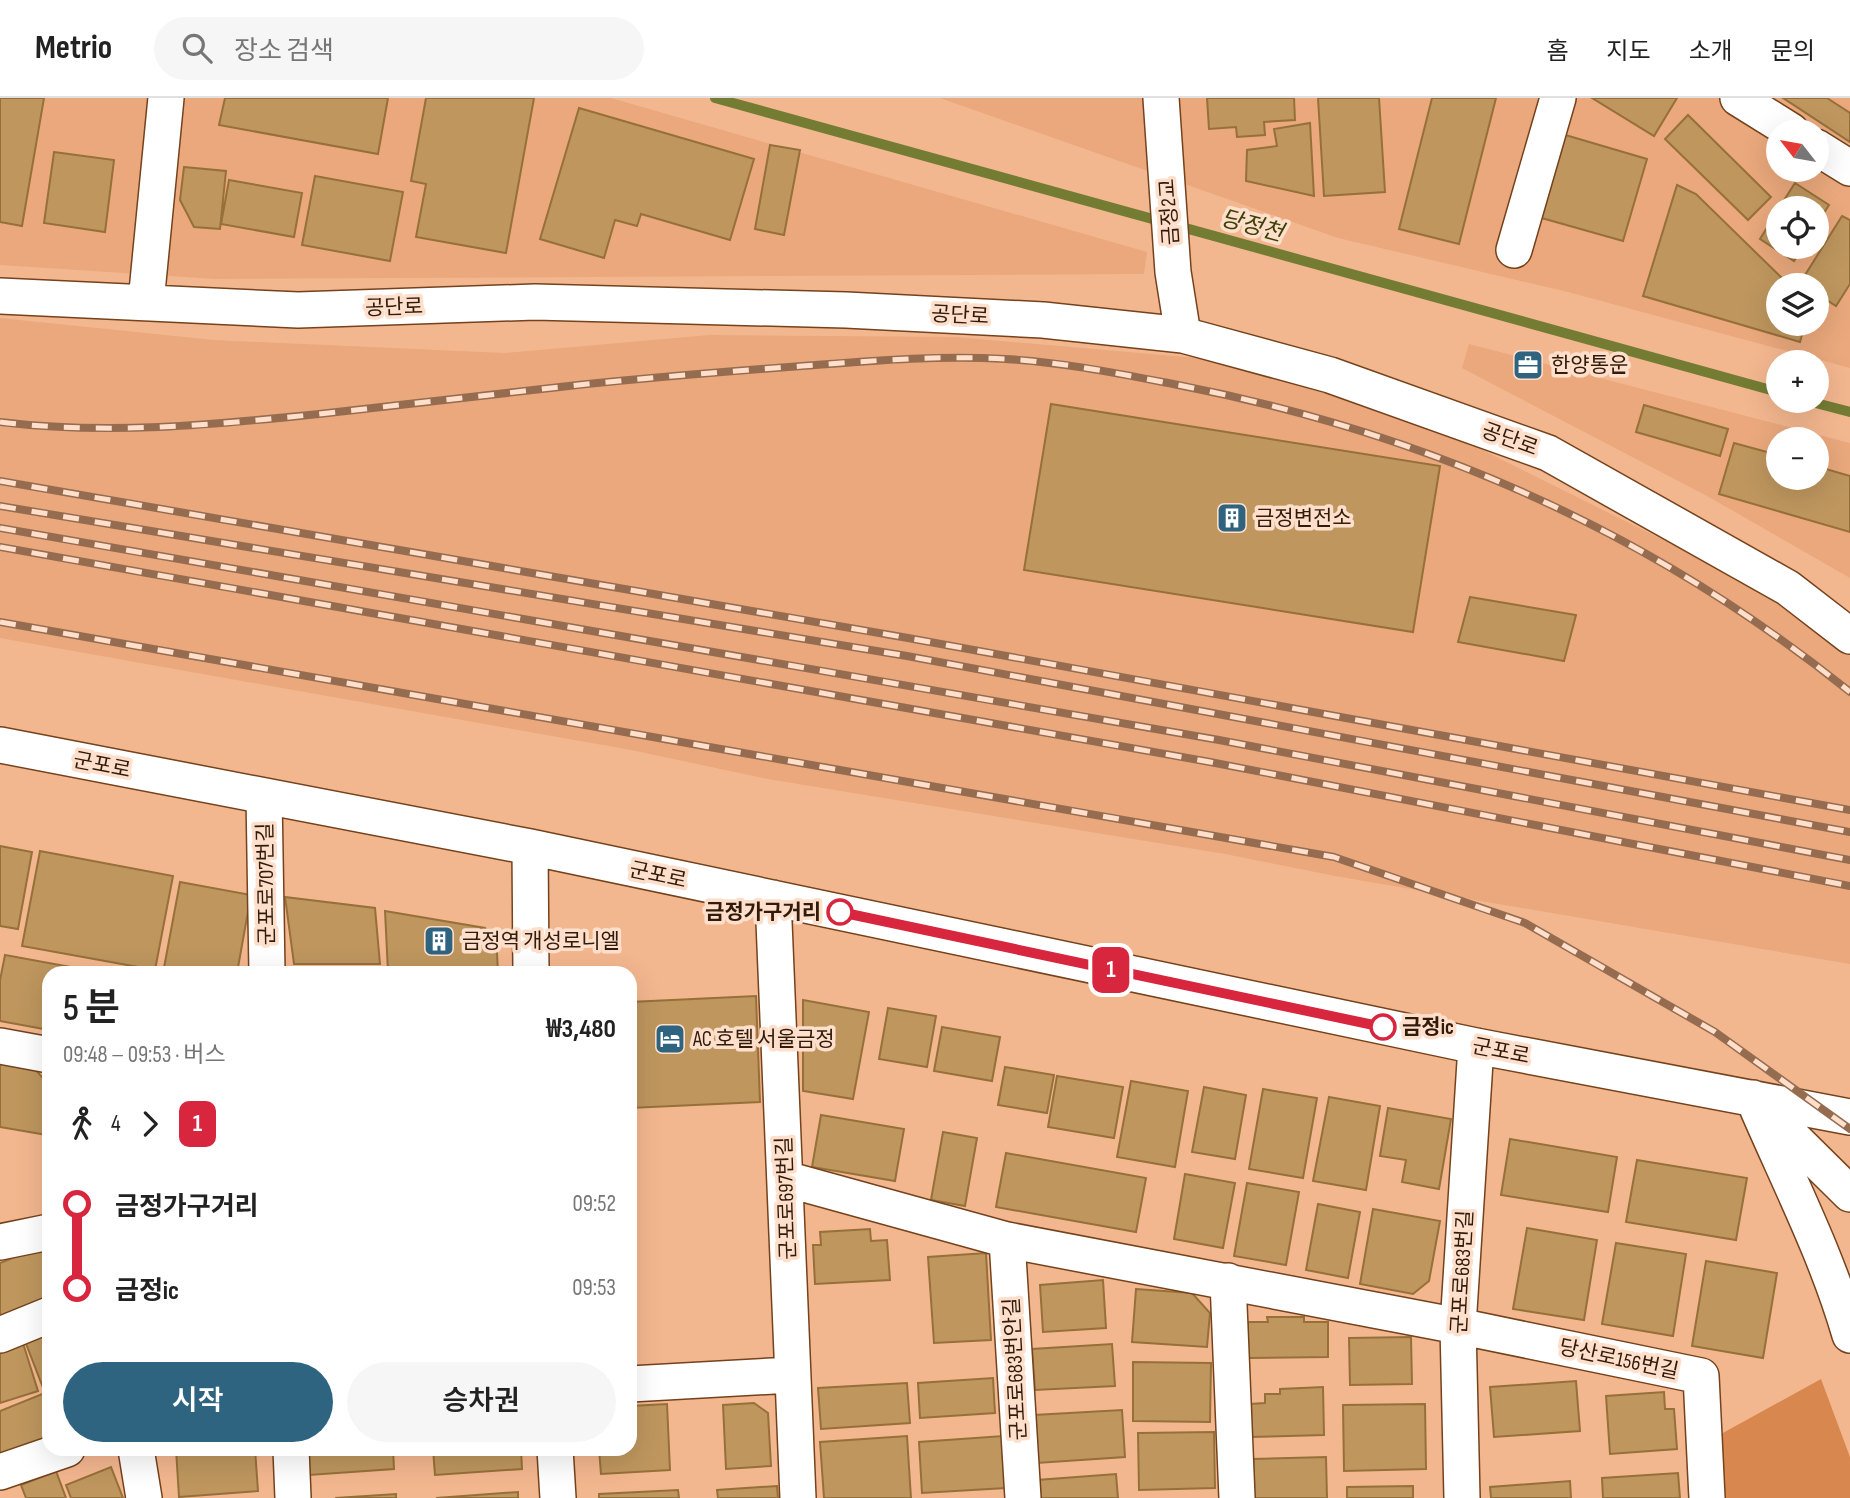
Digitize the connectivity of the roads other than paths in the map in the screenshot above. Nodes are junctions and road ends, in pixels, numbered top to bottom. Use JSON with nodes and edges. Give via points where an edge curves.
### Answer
{"nodes":[{"id":1,"x":166,"y":98,"type":"edge"},
{"id":2,"x":1161,"y":98,"type":"edge"},
{"id":3,"x":1558,"y":98,"type":"edge"},
{"id":4,"x":1738,"y":98,"type":"edge"},
{"id":5,"x":1772,"y":119,"type":"edge"},
{"id":6,"x":1829,"y":155,"type":"edge"},
{"id":7,"x":1850,"y":168,"type":"edge"},
{"id":8,"x":1514,"y":250,"type":"dead end"},
{"id":9,"x":0,"y":296,"type":"edge"},
{"id":10,"x":146,"y":302,"type":"junction"},
{"id":11,"x":1183,"y":335,"type":"junction"},
{"id":12,"x":1850,"y":636,"type":"edge"},
{"id":13,"x":0,"y":745,"type":"edge"},
{"id":14,"x":264,"y":796,"type":"junction"},
{"id":15,"x":530,"y":847,"type":"junction"},
{"id":16,"x":773,"y":898,"type":"junction"},
{"id":17,"x":267,"y":966,"type":"edge"},
{"id":18,"x":531,"y":966,"type":"edge"},
{"id":19,"x":0,"y":1046,"type":"edge"},
{"id":20,"x":1476,"y":1046,"type":"junction"},
{"id":21,"x":42,"y":1054,"type":"edge"},
{"id":22,"x":1753,"y":1098,"type":"junction"},
{"id":23,"x":1850,"y":1117,"type":"edge"},
{"id":24,"x":786,"y":1179,"type":"junction"},
{"id":25,"x":1850,"y":1194,"type":"edge"},
{"id":26,"x":42,"y":1233,"type":"edge"},
{"id":27,"x":1007,"y":1240,"type":"junction"},
{"id":28,"x":0,"y":1242,"type":"edge"},
{"id":29,"x":1228,"y":1281,"type":"junction"},
{"id":30,"x":42,"y":1318,"type":"edge"},
{"id":31,"x":1458,"y":1326,"type":"junction"},
{"id":32,"x":0,"y":1335,"type":"edge"},
{"id":33,"x":1850,"y":1335,"type":"edge"},
{"id":34,"x":791,"y":1375,"type":"junction"},
{"id":35,"x":637,"y":1384,"type":"edge"},
{"id":36,"x":47,"y":1456,"type":"edge"},
{"id":37,"x":137,"y":1456,"type":"edge"},
{"id":38,"x":291,"y":1456,"type":"edge"},
{"id":39,"x":555,"y":1456,"type":"edge"},
{"id":40,"x":0,"y":1472,"type":"edge"},
{"id":41,"x":144,"y":1498,"type":"edge"},
{"id":42,"x":293,"y":1498,"type":"edge"},
{"id":43,"x":558,"y":1498,"type":"edge"},
{"id":44,"x":798,"y":1498,"type":"edge"},
{"id":45,"x":1023,"y":1498,"type":"edge"},
{"id":46,"x":1237,"y":1498,"type":"edge"},
{"id":47,"x":1462,"y":1498,"type":"edge"},
{"id":48,"x":1707,"y":1498,"type":"edge"}],
"edges":[{"from":1,"to":10,"type":"street"},
{"from":2,"to":11,"type":"street","name":"금정2교","via":[[1173,272]]},
{"from":3,"to":8,"type":"street"},
{"from":4,"to":5,"type":"street"},
{"from":6,"to":7,"type":"street"},
{"from":9,"to":10,"type":"street","name":"공단로"},
{"from":10,"to":11,"type":"street","name":"공단로","via":[[298,310],[535,302],[846,310],[1043,320]]},
{"from":11,"to":12,"type":"street","name":"공단로","via":[[1331,375],[1548,453],[1788,588]]},
{"from":13,"to":14,"type":"street","name":"군포로"},
{"from":14,"to":15,"type":"street","name":"군포로"},
{"from":14,"to":17,"type":"street","name":"군포로707번길"},
{"from":15,"to":16,"type":"street","name":"군포로"},
{"from":15,"to":18,"type":"street"},
{"from":16,"to":20,"type":"street","name":"군포로"},
{"from":16,"to":24,"type":"street","name":"군포로697번길"},
{"from":19,"to":21,"type":"street"},
{"from":20,"to":22,"type":"street","name":"군포로"},
{"from":20,"to":31,"type":"street","name":"군포로683번길"},
{"from":22,"to":23,"type":"street","name":"군포로"},
{"from":22,"to":25,"type":"street"},
{"from":22,"to":33,"type":"street","via":[[1795,1197],[1816,1233]]},
{"from":24,"to":27,"type":"street"},
{"from":24,"to":34,"type":"street","name":"군포로697번길"},
{"from":26,"to":28,"type":"street"},
{"from":27,"to":29,"type":"street"},
{"from":27,"to":45,"type":"street","name":"군포로683번안길"},
{"from":29,"to":31,"type":"street"},
{"from":29,"to":46,"type":"street"},
{"from":30,"to":32,"type":"street"},
{"from":31,"to":47,"type":"street","name":"군포로683번길"},
{"from":31,"to":48,"type":"street","name":"당산로156번길","via":[[1701,1376]]},
{"from":34,"to":35,"type":"street"},
{"from":34,"to":44,"type":"street","name":"군포로697번길"},
{"from":36,"to":40,"type":"street"},
{"from":37,"to":41,"type":"street"},
{"from":38,"to":42,"type":"street"},
{"from":39,"to":43,"type":"street"}]}
